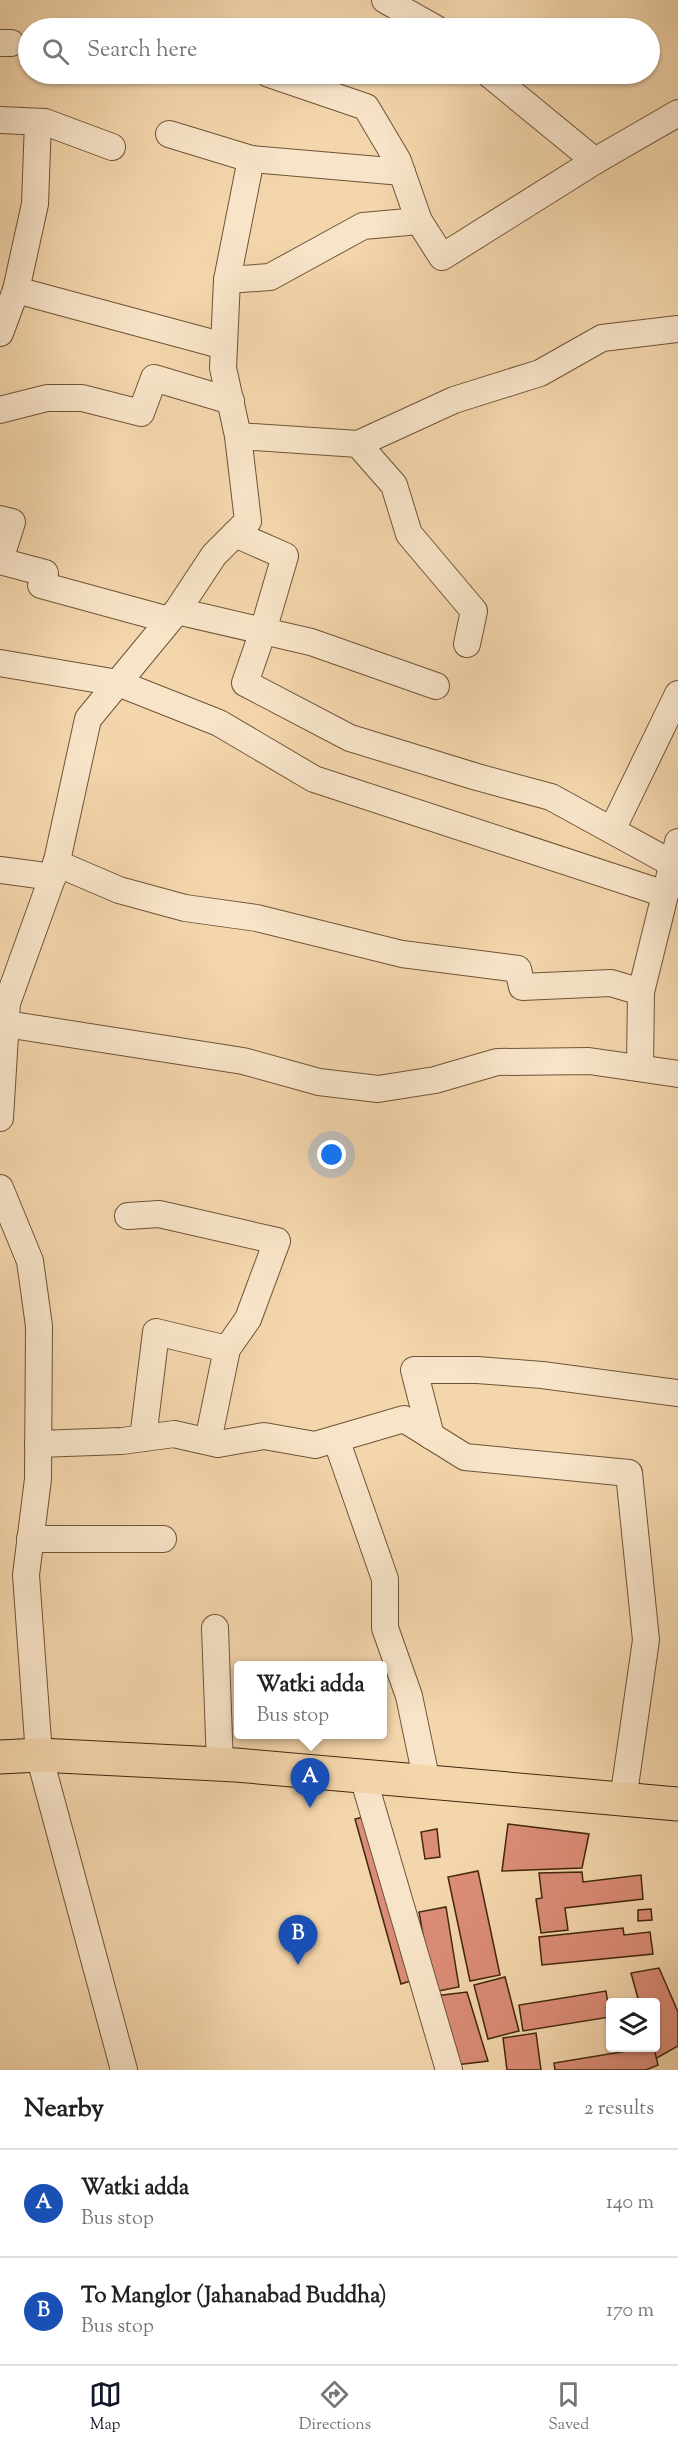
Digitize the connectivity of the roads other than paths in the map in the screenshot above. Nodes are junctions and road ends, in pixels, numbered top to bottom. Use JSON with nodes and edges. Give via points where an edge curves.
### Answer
{"nodes":[{"id":1,"x":385,"y":0,"type":"edge"},
{"id":2,"x":417,"y":18,"type":"edge"},
{"id":3,"x":298,"y":84,"type":"edge"},
{"id":4,"x":501,"y":84,"type":"edge"},
{"id":5,"x":678,"y":113,"type":"edge"},
{"id":6,"x":0,"y":120,"type":"edge"},
{"id":7,"x":38,"y":122,"type":"junction"},
{"id":8,"x":169,"y":134,"type":"dead end"},
{"id":9,"x":112,"y":147,"type":"dead end"},
{"id":10,"x":251,"y":159,"type":"junction"},
{"id":11,"x":595,"y":161,"type":"junction"},
{"id":12,"x":402,"y":172,"type":"junction"},
{"id":13,"x":419,"y":221,"type":"junction"},
{"id":14,"x":227,"y":280,"type":"junction"},
{"id":15,"x":16,"y":290,"type":"junction"},
{"id":16,"x":678,"y":329,"type":"edge"},
{"id":17,"x":0,"y":333,"type":"edge"},
{"id":18,"x":224,"y":346,"type":"junction"},
{"id":19,"x":231,"y":402,"type":"junction"},
{"id":20,"x":0,"y":410,"type":"edge"},
{"id":21,"x":238,"y":436,"type":"junction"},
{"id":22,"x":358,"y":444,"type":"junction"},
{"id":23,"x":0,"y":519,"type":"edge"},
{"id":24,"x":235,"y":534,"type":"junction"},
{"id":25,"x":0,"y":561,"type":"edge"},
{"id":26,"x":173,"y":616,"type":"junction"},
{"id":27,"x":263,"y":631,"type":"junction"},
{"id":28,"x":468,"y":644,"type":"dead end"},
{"id":29,"x":0,"y":663,"type":"edge"},
{"id":30,"x":118,"y":683,"type":"junction"},
{"id":31,"x":436,"y":687,"type":"dead end"},
{"id":32,"x":678,"y":694,"type":"edge"},
{"id":33,"x":612,"y":831,"type":"junction"},
{"id":34,"x":675,"y":853,"type":"edge"},
{"id":35,"x":0,"y":870,"type":"edge"},
{"id":36,"x":55,"y":870,"type":"junction"},
{"id":37,"x":665,"y":894,"type":"junction"},
{"id":38,"x":641,"y":992,"type":"junction"},
{"id":39,"x":3,"y":1023,"type":"edge"},
{"id":40,"x":640,"y":1068,"type":"junction"},
{"id":41,"x":678,"y":1074,"type":"edge"},
{"id":42,"x":0,"y":1118,"type":"edge"},
{"id":43,"x":0,"y":1190,"type":"edge"},
{"id":44,"x":128,"y":1216,"type":"dead end"},
{"id":45,"x":227,"y":1349,"type":"junction"},
{"id":46,"x":678,"y":1393,"type":"edge"},
{"id":47,"x":431,"y":1436,"type":"junction"},
{"id":48,"x":143,"y":1438,"type":"junction"},
{"id":49,"x":336,"y":1439,"type":"junction"},
{"id":50,"x":208,"y":1441,"type":"junction"},
{"id":51,"x":38,"y":1444,"type":"junction"},
{"id":52,"x":30,"y":1539,"type":"junction"},
{"id":53,"x":163,"y":1539,"type":"dead end"},
{"id":54,"x":215,"y":1628,"type":"dead end"},
{"id":55,"x":39,"y":1755,"type":"junction"},
{"id":56,"x":0,"y":1757,"type":"edge"},
{"id":57,"x":220,"y":1765,"type":"junction"},
{"id":58,"x":363,"y":1777,"type":"junction"},
{"id":59,"x":427,"y":1782,"type":"junction"},
{"id":60,"x":623,"y":1800,"type":"junction"},
{"id":61,"x":678,"y":1804,"type":"edge"},
{"id":62,"x":124,"y":2070,"type":"edge"},
{"id":63,"x":449,"y":2070,"type":"edge"}],
"edges":[{"from":1,"to":2,"type":"street"},
{"from":3,"to":12,"type":"street","via":[[366,108]]},
{"from":4,"to":11,"type":"street"},
{"from":5,"to":11,"type":"street"},
{"from":6,"to":7,"type":"street"},
{"from":7,"to":9,"type":"street"},
{"from":7,"to":15,"type":"street","via":[[35,204]]},
{"from":8,"to":10,"type":"street"},
{"from":10,"to":12,"type":"street"},
{"from":10,"to":14,"type":"street"},
{"from":11,"to":13,"type":"street","via":[[442,257]]},
{"from":12,"to":13,"type":"street"},
{"from":13,"to":14,"type":"street","via":[[363,226],[270,277]]},
{"from":14,"to":18,"type":"street"},
{"from":15,"to":17,"type":"street"},
{"from":15,"to":18,"type":"street"},
{"from":16,"to":22,"type":"street","via":[[602,338],[540,373],[454,400]]},
{"from":18,"to":19,"type":"street","via":[[223,368]]},
{"from":19,"to":20,"type":"street","via":[[154,378],[141,413],[82,398],[47,399]]},
{"from":19,"to":21,"type":"street"},
{"from":21,"to":22,"type":"street"},
{"from":21,"to":24,"type":"street","via":[[248,521]]},
{"from":22,"to":28,"type":"street","via":[[394,485],[409,534],[474,611]]},
{"from":23,"to":25,"type":"street","via":[[12,522]]},
{"from":24,"to":26,"type":"street","via":[[214,555]]},
{"from":24,"to":27,"type":"street","via":[[285,556]]},
{"from":25,"to":26,"type":"street","via":[[45,573],[41,585]]},
{"from":26,"to":27,"type":"street"},
{"from":26,"to":30,"type":"street"},
{"from":27,"to":31,"type":"street","via":[[311,642]]},
{"from":27,"to":33,"type":"street","via":[[245,683],[350,738],[551,796]]},
{"from":29,"to":30,"type":"street"},
{"from":30,"to":36,"type":"street","via":[[88,719]]},
{"from":30,"to":37,"type":"street","via":[[219,723],[314,779]]},
{"from":32,"to":33,"type":"street"},
{"from":33,"to":34,"type":"street"},
{"from":34,"to":37,"type":"street"},
{"from":35,"to":36,"type":"street"},
{"from":36,"to":38,"type":"street","via":[[185,908],[257,918],[402,954],[518,969],[522,987],[611,983]]},
{"from":36,"to":39,"type":"street"},
{"from":37,"to":38,"type":"street"},
{"from":38,"to":40,"type":"street"},
{"from":39,"to":40,"type":"street","via":[[243,1061],[319,1082],[378,1089],[435,1080],[497,1062],[589,1061]]},
{"from":39,"to":42,"type":"street"},
{"from":40,"to":41,"type":"street"},
{"from":43,"to":51,"type":"street","via":[[30,1261],[39,1326]]},
{"from":44,"to":45,"type":"street","via":[[159,1214],[277,1241],[248,1319]]},
{"from":45,"to":48,"type":"street","via":[[156,1332]]},
{"from":45,"to":50,"type":"street"},
{"from":46,"to":47,"type":"street","via":[[542,1375],[414,1370]]},
{"from":47,"to":49,"type":"street","via":[[404,1419]]},
{"from":47,"to":60,"type":"street","via":[[465,1457],[629,1473],[645,1640]]},
{"from":48,"to":50,"type":"street","via":[[174,1434]]},
{"from":48,"to":51,"type":"street"},
{"from":49,"to":50,"type":"street","via":[[315,1445],[264,1436],[218,1444]]},
{"from":49,"to":59,"type":"street","via":[[385,1579],[385,1628],[409,1696]]},
{"from":51,"to":52,"type":"street"},
{"from":52,"to":53,"type":"street"},
{"from":52,"to":55,"type":"street","via":[[26,1575]]},
{"from":54,"to":57,"type":"street"},
{"from":55,"to":56,"type":"main road"},
{"from":55,"to":57,"type":"main road"},
{"from":55,"to":62,"type":"street"},
{"from":57,"to":58,"type":"main road"},
{"from":58,"to":59,"type":"main road"},
{"from":58,"to":63,"type":"street"},
{"from":59,"to":60,"type":"main road"},
{"from":60,"to":61,"type":"main road"}]}
